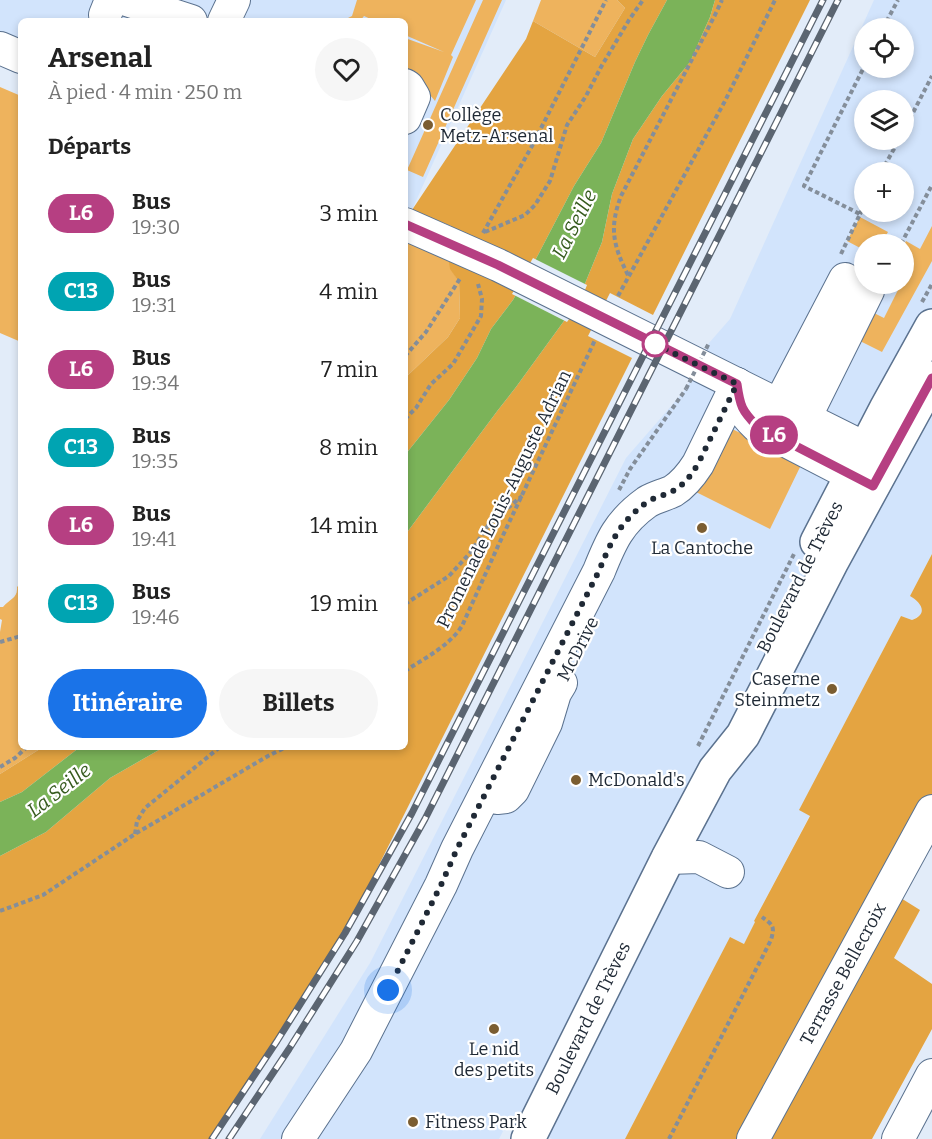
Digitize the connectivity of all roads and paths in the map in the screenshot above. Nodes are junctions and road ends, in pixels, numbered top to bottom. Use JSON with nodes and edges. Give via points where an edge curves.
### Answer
{"nodes":[{"id":1,"x":234,"y":0,"type":"edge"},
{"id":2,"x":606,"y":0,"type":"edge"},
{"id":3,"x":643,"y":0,"type":"edge"},
{"id":4,"x":722,"y":0,"type":"edge"},
{"id":5,"x":775,"y":0,"type":"edge"},
{"id":6,"x":898,"y":0,"type":"edge"},
{"id":7,"x":114,"y":5,"type":"edge"},
{"id":8,"x":177,"y":18,"type":"edge"},
{"id":9,"x":225,"y":18,"type":"edge"},
{"id":10,"x":888,"y":18,"type":"edge"},
{"id":11,"x":0,"y":48,"type":"edge"},
{"id":12,"x":18,"y":56,"type":"edge"},
{"id":13,"x":932,"y":76,"type":"edge"},
{"id":14,"x":858,"y":78,"type":"edge"},
{"id":15,"x":408,"y":87,"type":"edge"},
{"id":16,"x":408,"y":111,"type":"edge"},
{"id":17,"x":914,"y":111,"type":"edge"},
{"id":18,"x":932,"y":185,"type":"edge"},
{"id":19,"x":854,"y":211,"type":"edge"},
{"id":20,"x":859,"y":222,"type":"edge"},
{"id":21,"x":408,"y":226,"type":"edge"},
{"id":22,"x":906,"y":234,"type":"edge"},
{"id":23,"x":487,"y":272,"type":"junction"},
{"id":24,"x":463,"y":274,"type":"dead end"},
{"id":25,"x":850,"y":277,"type":"joint"},
{"id":26,"x":602,"y":317,"type":"junction"},
{"id":27,"x":932,"y":326,"type":"edge"},
{"id":28,"x":709,"y":343,"type":"dead end"},
{"id":29,"x":408,"y":353,"type":"edge"},
{"id":30,"x":932,"y":378,"type":"edge"},
{"id":31,"x":686,"y":389,"type":"dead end"},
{"id":32,"x":758,"y":412,"type":"junction"},
{"id":33,"x":408,"y":415,"type":"edge"},
{"id":34,"x":870,"y":467,"type":"junction"},
{"id":35,"x":522,"y":495,"type":"junction"},
{"id":36,"x":408,"y":602,"type":"edge"},
{"id":37,"x":18,"y":637,"type":"edge"},
{"id":38,"x":0,"y":642,"type":"edge"},
{"id":39,"x":408,"y":669,"type":"edge"},
{"id":40,"x":24,"y":750,"type":"edge"},
{"id":41,"x":216,"y":750,"type":"edge"},
{"id":42,"x":280,"y":750,"type":"edge"},
{"id":43,"x":0,"y":767,"type":"edge"},
{"id":44,"x":932,"y":811,"type":"edge"},
{"id":45,"x":135,"y":834,"type":"junction"},
{"id":46,"x":668,"y":858,"type":"junction"},
{"id":47,"x":728,"y":872,"type":"dead end"},
{"id":48,"x":0,"y":911,"type":"edge"},
{"id":49,"x":762,"y":917,"type":"dead end"},
{"id":50,"x":932,"y":1075,"type":"edge"},
{"id":51,"x":298,"y":1139,"type":"edge"},
{"id":52,"x":528,"y":1139,"type":"edge"},
{"id":53,"x":669,"y":1139,"type":"edge"},
{"id":54,"x":753,"y":1139,"type":"edge"},
{"id":55,"x":898,"y":1139,"type":"edge"}],
"edges":[{"from":1,"to":9,"type":"street"},
{"from":2,"to":3,"type":"path","via":[[483,233],[525,215],[535,205],[550,181],[567,125]]},
{"from":4,"to":5,"type":"path","via":[[614,213],[616,247],[628,276],[725,101]]},
{"from":6,"to":10,"type":"path"},
{"from":7,"to":8,"type":"street"},
{"from":11,"to":12,"type":"street"},
{"from":13,"to":17,"type":"path"},
{"from":14,"to":19,"type":"path","via":[[804,186]]},
{"from":15,"to":16,"type":"street","via":[[414,97]]},
{"from":18,"to":22,"type":"path"},
{"from":20,"to":25,"type":"path"},
{"from":21,"to":23,"type":"street"},
{"from":23,"to":26,"type":"street"},
{"from":23,"to":33,"type":"path","via":[[481,316],[453,364],[431,384]]},
{"from":24,"to":29,"type":"path"},
{"from":25,"to":32,"type":"street"},
{"from":26,"to":32,"type":"street"},
{"from":26,"to":35,"type":"path","name":"Promenade Louis-Auguste Adrian"},
{"from":27,"to":34,"type":"main road","name":"Boulevard de Trèves"},
{"from":28,"to":31,"type":"path","bridge":true},
{"from":30,"to":34,"type":"main road","name":"Boulevard de Trèves"},
{"from":32,"to":34,"type":"street"},
{"from":32,"to":34,"type":"street"},
{"from":32,"to":51,"type":"street","via":[[684,483],[648,501],[614,537],[356,1051]]},
{"from":34,"to":46,"type":"main road","name":"Boulevard de Trèves","via":[[832,561],[743,735],[715,770]]},
{"from":35,"to":36,"type":"path","via":[[489,524],[449,576]]},
{"from":35,"to":39,"type":"path","name":"Promenade Louis-Auguste Adrian","via":[[455,637]]},
{"from":37,"to":38,"type":"path"},
{"from":40,"to":43,"type":"path"},
{"from":41,"to":45,"type":"path","via":[[145,808],[137,820]]},
{"from":42,"to":45,"type":"path"},
{"from":44,"to":54,"type":"street","name":"Terrasse Bellecroix"},
{"from":45,"to":48,"type":"path","via":[[43,895]]},
{"from":46,"to":47,"type":"street","via":[[699,857]]},
{"from":46,"to":52,"type":"main road","name":"Boulevard de Trèves"},
{"from":49,"to":53,"type":"path","via":[[772,924],[771,940]]},
{"from":50,"to":55,"type":"street"}]}
